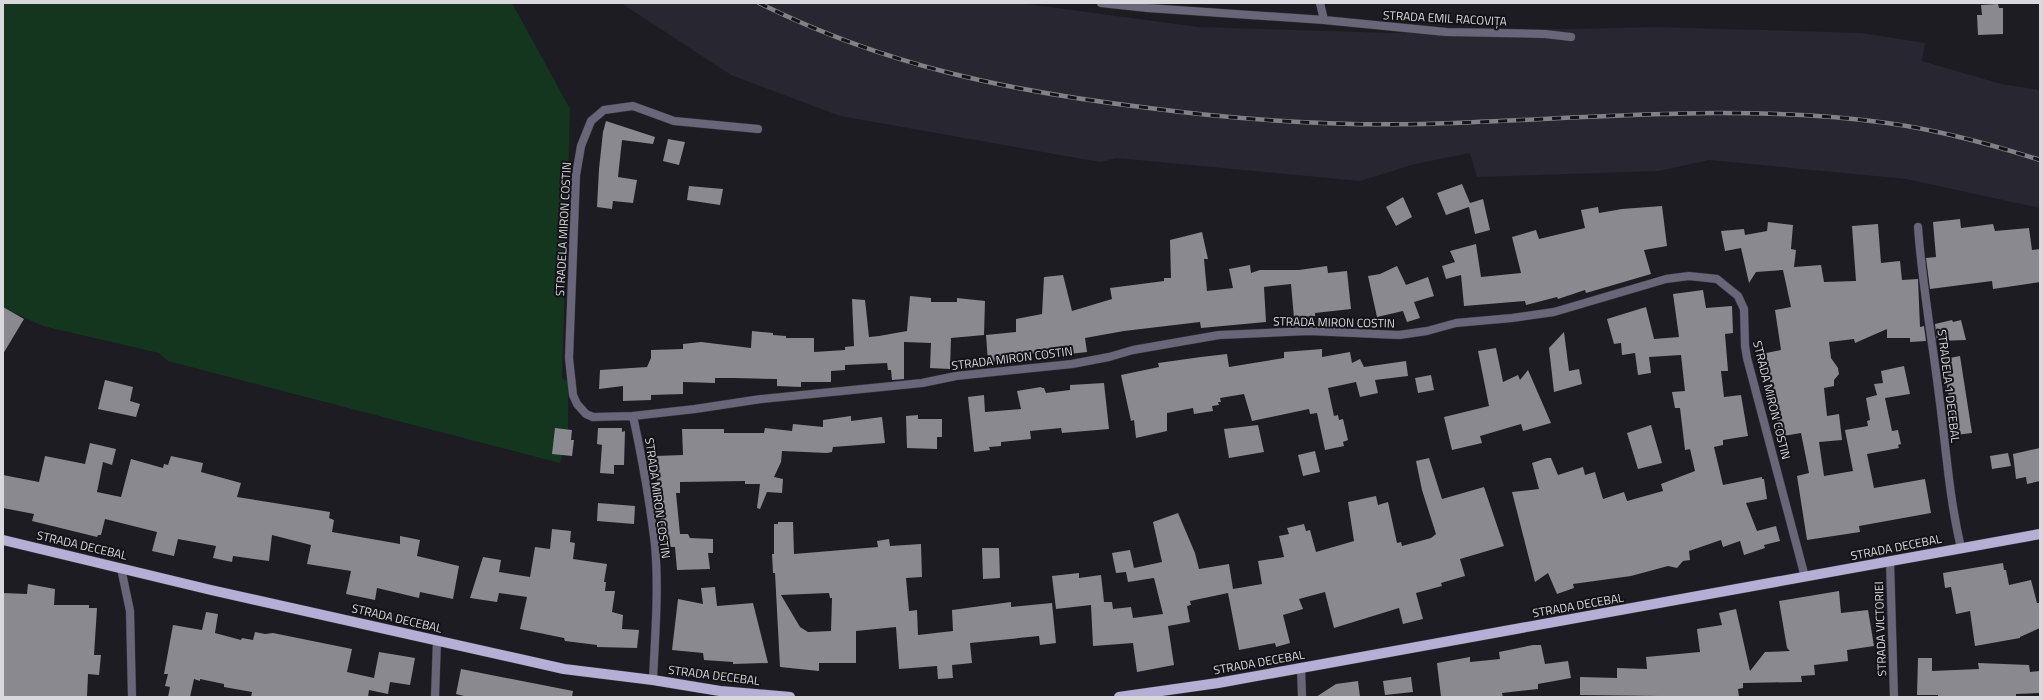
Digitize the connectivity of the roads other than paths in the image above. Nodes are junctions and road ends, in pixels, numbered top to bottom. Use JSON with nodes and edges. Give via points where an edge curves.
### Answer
{"nodes":[{"id":1,"x":1101,"y":3,"type":"edge"},
{"id":2,"x":1320,"y":3,"type":"edge"},
{"id":3,"x":1324,"y":20,"type":"junction"},
{"id":4,"x":1571,"y":37,"type":"dead end"},
{"id":5,"x":758,"y":129,"type":"dead end"},
{"id":6,"x":1918,"y":227,"type":"dead end"},
{"id":7,"x":633,"y":416,"type":"junction"},
{"id":8,"x":611,"y":417,"type":"joint"},
{"id":9,"x":2040,"y":534,"type":"edge"},
{"id":10,"x":3,"y":540,"type":"edge"},
{"id":11,"x":1961,"y":548,"type":"junction"},
{"id":12,"x":1890,"y":561,"type":"junction"},
{"id":13,"x":121,"y":568,"type":"junction"},
{"id":14,"x":1805,"y":577,"type":"junction"},
{"id":15,"x":437,"y":640,"type":"junction"},
{"id":16,"x":1301,"y":667,"type":"junction"},
{"id":17,"x":653,"y":680,"type":"junction"},
{"id":18,"x":720,"y":694,"type":"edge"},
{"id":19,"x":132,"y":697,"type":"edge"},
{"id":20,"x":435,"y":697,"type":"edge"},
{"id":21,"x":790,"y":697,"type":"edge"},
{"id":22,"x":1119,"y":697,"type":"edge"},
{"id":23,"x":1302,"y":697,"type":"edge"},
{"id":24,"x":1894,"y":697,"type":"edge"}],
"edges":[{"from":1,"to":3,"type":"street","name":"STRADA EMIL RACOVIȚA"},
{"from":2,"to":3,"type":"street"},
{"from":3,"to":4,"type":"street","name":"STRADA EMIL RACOVIȚA","via":[[1446,32]]},
{"from":5,"to":8,"type":"street","name":"STRADELA MIRON COSTIN","via":[[674,120],[633,106],[604,110],[591,121],[581,146],[576,175],[569,358],[573,395],[577,404],[586,414],[593,417]]},
{"from":6,"to":11,"type":"street","name":"STRADELA 1 DECEBAL","via":[[1922,281],[1938,382],[1949,488]]},
{"from":7,"to":8,"type":"street","name":"STRADA MIRON COSTIN"},
{"from":7,"to":14,"type":"street","name":"STRADA MIRON COSTIN","via":[[1072,364],[1219,335],[1309,331],[1399,335],[1427,332],[1456,324],[1554,312],[1672,277],[1709,277],[1717,279],[1733,291],[1741,300],[1744,309],[1747,358]]},
{"from":7,"to":17,"type":"street","name":"STRADA MIRON COSTIN","via":[[655,546],[657,605]]},
{"from":9,"to":11,"type":"main road","name":"STRADA DECEBAL"},
{"from":10,"to":13,"type":"main road","name":"STRADA DECEBAL"},
{"from":11,"to":12,"type":"main road","name":"STRADA DECEBAL"},
{"from":12,"to":14,"type":"main road","name":"STRADA DECEBAL"},
{"from":12,"to":24,"type":"street","name":"STRADA VICTORIEI"},
{"from":13,"to":15,"type":"main road","name":"STRADA DECEBAL"},
{"from":13,"to":19,"type":"street","via":[[130,611]]},
{"from":14,"to":16,"type":"main road","name":"STRADA DECEBAL"},
{"from":15,"to":17,"type":"main road","name":"STRADA DECEBAL","via":[[564,669]]},
{"from":15,"to":20,"type":"street"},
{"from":16,"to":22,"type":"main road","name":"STRADA DECEBAL"},
{"from":16,"to":23,"type":"street"},
{"from":17,"to":18,"type":"main road","name":"STRADA DECEBAL"},
{"from":18,"to":21,"type":"main road","name":"STRADA DECEBAL"}]}
